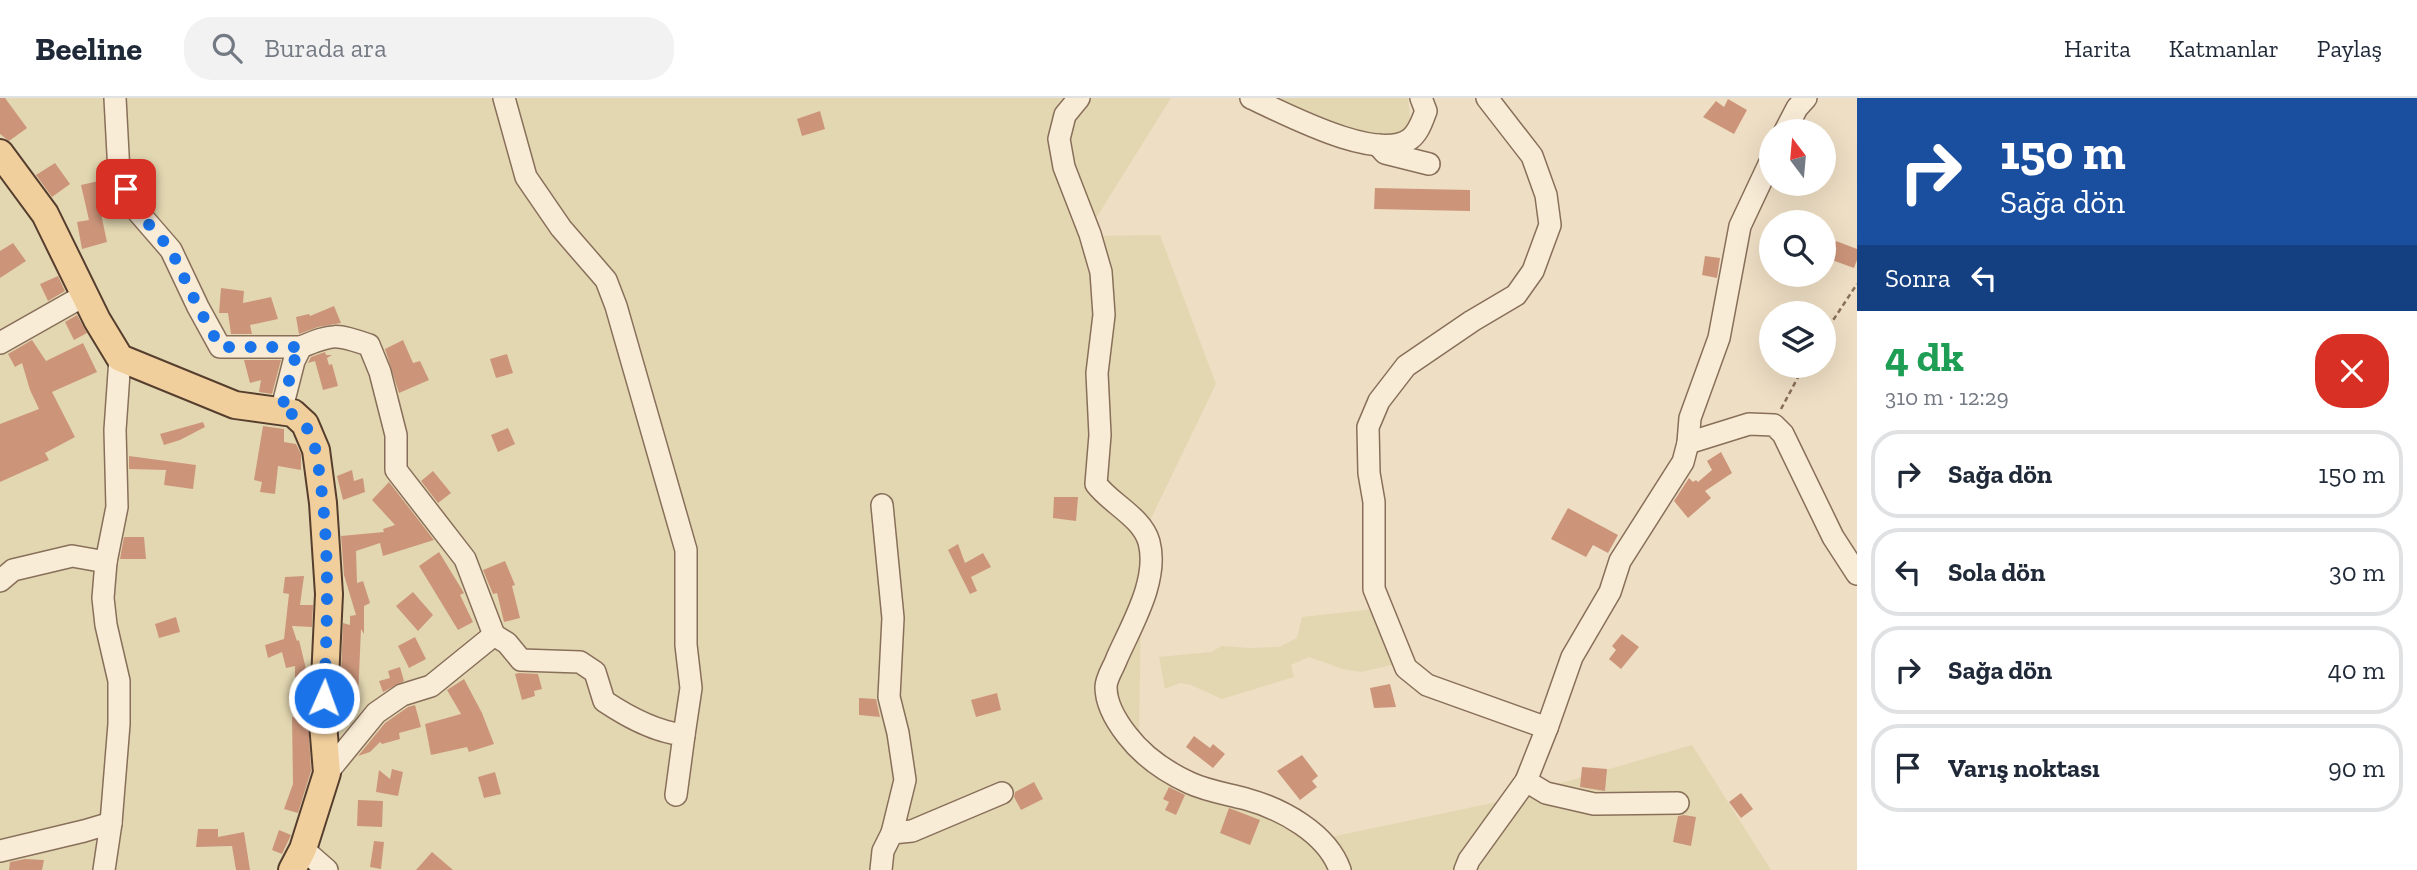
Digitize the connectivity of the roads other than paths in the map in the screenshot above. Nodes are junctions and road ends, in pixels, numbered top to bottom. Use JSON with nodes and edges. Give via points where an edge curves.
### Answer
{"nodes":[{"id":1,"x":115,"y":98,"type":"edge"},
{"id":2,"x":504,"y":98,"type":"edge"},
{"id":3,"x":1079,"y":98,"type":"edge"},
{"id":4,"x":1251,"y":98,"type":"edge"},
{"id":5,"x":1421,"y":98,"type":"edge"},
{"id":6,"x":1487,"y":98,"type":"edge"},
{"id":7,"x":1806,"y":98,"type":"edge"},
{"id":8,"x":1791,"y":119,"type":"edge"},
{"id":9,"x":1378,"y":145,"type":"junction"},
{"id":10,"x":0,"y":153,"type":"edge"},
{"id":11,"x":1429,"y":164,"type":"dead end"},
{"id":12,"x":1759,"y":186,"type":"edge"},
{"id":13,"x":85,"y":295,"type":"junction"},
{"id":14,"x":0,"y":342,"type":"edge"},
{"id":15,"x":301,"y":347,"type":"junction"},
{"id":16,"x":120,"y":358,"type":"junction"},
{"id":17,"x":281,"y":412,"type":"junction"},
{"id":18,"x":1688,"y":443,"type":"junction"},
{"id":19,"x":882,"y":505,"type":"dead end"},
{"id":20,"x":106,"y":562,"type":"junction"},
{"id":21,"x":1857,"y":574,"type":"edge"},
{"id":22,"x":0,"y":581,"type":"edge"},
{"id":23,"x":494,"y":635,"type":"junction"},
{"id":24,"x":1547,"y":728,"type":"junction"},
{"id":25,"x":684,"y":735,"type":"junction"},
{"id":26,"x":327,"y":773,"type":"junction"},
{"id":27,"x":1526,"y":781,"type":"junction"},
{"id":28,"x":1002,"y":793,"type":"dead end"},
{"id":29,"x":676,"y":795,"type":"dead end"},
{"id":30,"x":1678,"y":803,"type":"dead end"},
{"id":31,"x":111,"y":823,"type":"junction"},
{"id":32,"x":892,"y":833,"type":"junction"},
{"id":33,"x":0,"y":851,"type":"edge"},
{"id":34,"x":298,"y":860,"type":"edge"},
{"id":35,"x":104,"y":870,"type":"edge"},
{"id":36,"x":327,"y":870,"type":"edge"},
{"id":37,"x":881,"y":870,"type":"edge"},
{"id":38,"x":1340,"y":870,"type":"edge"},
{"id":39,"x":1465,"y":870,"type":"edge"}],
"edges":[{"from":1,"to":15,"type":"street","via":[[123,184],[132,205],[171,250],[220,347]]},
{"from":2,"to":25,"type":"street","via":[[526,177],[561,228],[606,280],[683,537],[691,688]]},
{"from":3,"to":38,"type":"street","via":[[1065,116],[1059,139],[1064,167],[1101,272],[1104,315],[1097,373],[1100,435],[1096,484],[1137,522],[1149,540],[1152,564],[1106,685],[1109,708],[1128,736],[1157,764],[1191,784],[1249,800],[1294,820],[1321,841]]},
{"from":4,"to":9,"type":"street","via":[[1311,126]]},
{"from":5,"to":9,"type":"street","via":[[1426,111],[1419,130],[1408,140]]},
{"from":6,"to":24,"type":"street","via":[[1532,156],[1546,195],[1550,225],[1533,271],[1516,295],[1406,366],[1380,401],[1368,427],[1374,589],[1406,668],[1427,685]]},
{"from":7,"to":8,"type":"street"},
{"from":9,"to":11,"type":"street","via":[[1385,153]]},
{"from":10,"to":13,"type":"main road","via":[[45,214]]},
{"from":12,"to":18,"type":"street","via":[[1740,226],[1719,338],[1690,418]]},
{"from":13,"to":14,"type":"street"},
{"from":13,"to":16,"type":"main road"},
{"from":15,"to":17,"type":"street"},
{"from":15,"to":23,"type":"street","via":[[340,335],[369,345],[396,435],[397,470],[464,559]]},
{"from":16,"to":17,"type":"main road","via":[[235,405]]},
{"from":16,"to":20,"type":"street","via":[[115,430],[117,507]]},
{"from":17,"to":26,"type":"main road","via":[[293,413],[305,424],[318,463],[329,594],[323,723]]},
{"from":18,"to":21,"type":"street","via":[[1749,424],[1774,425],[1783,433],[1833,537]]},
{"from":18,"to":24,"type":"street","via":[[1683,462],[1620,561],[1610,592],[1572,657]]},
{"from":19,"to":32,"type":"street","via":[[893,618],[889,697],[905,780]]},
{"from":20,"to":22,"type":"street","via":[[72,556],[13,570]]},
{"from":20,"to":31,"type":"street","via":[[103,598],[119,681]]},
{"from":23,"to":25,"type":"street","via":[[521,660],[580,662],[595,672],[604,701],[667,733]]},
{"from":23,"to":26,"type":"street","via":[[431,686],[402,695],[376,713]]},
{"from":24,"to":27,"type":"street"},
{"from":25,"to":29,"type":"street"},
{"from":26,"to":34,"type":"main road"},
{"from":27,"to":30,"type":"street","via":[[1546,793],[1594,804]]},
{"from":27,"to":39,"type":"street"},
{"from":28,"to":32,"type":"street","via":[[912,831]]},
{"from":31,"to":33,"type":"street"},
{"from":31,"to":35,"type":"street"},
{"from":32,"to":37,"type":"street"},
{"from":34,"to":36,"type":"street"}]}
